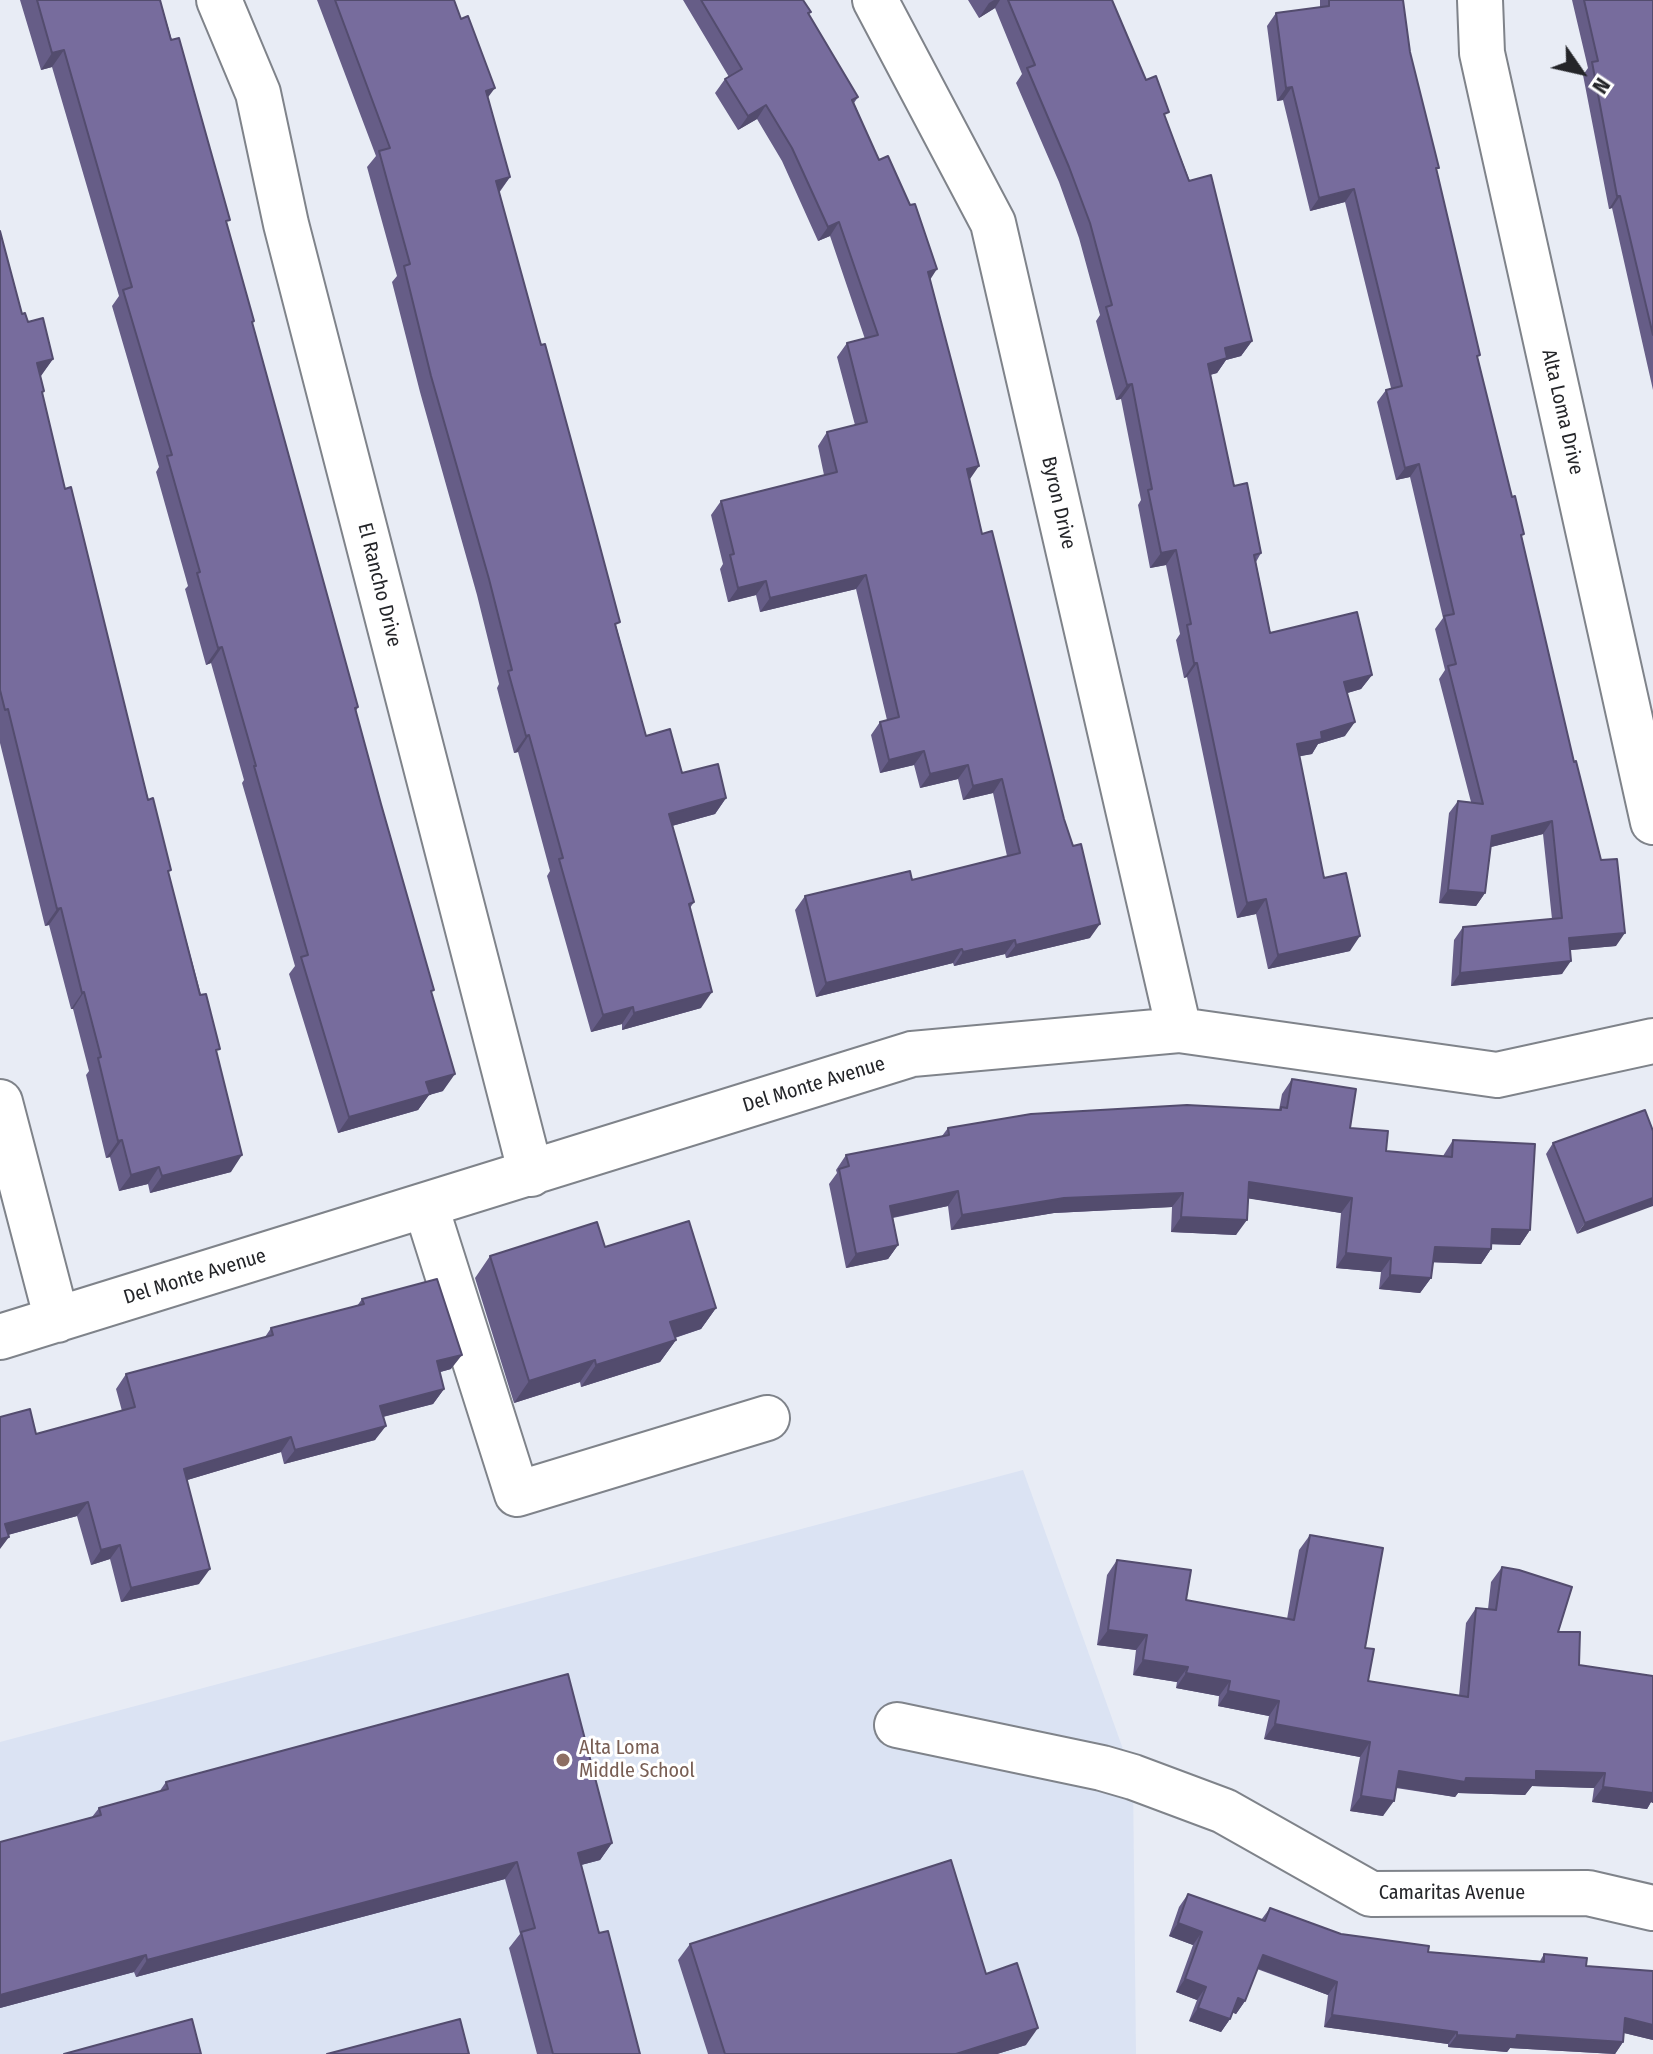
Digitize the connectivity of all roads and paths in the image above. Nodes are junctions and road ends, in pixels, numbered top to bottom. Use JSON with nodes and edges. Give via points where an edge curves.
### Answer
{"nodes":[{"id":1,"x":219,"y":0,"type":"edge"},
{"id":2,"x":875,"y":0,"type":"edge"},
{"id":3,"x":1480,"y":0,"type":"edge"},
{"id":4,"x":1653,"y":822,"type":"edge"},
{"id":5,"x":1179,"y":1030,"type":"junction"},
{"id":6,"x":1653,"y":1041,"type":"edge"},
{"id":7,"x":0,"y":1102,"type":"edge"},
{"id":8,"x":531,"y":1174,"type":"junction"},
{"id":9,"x":426,"y":1207,"type":"junction"},
{"id":10,"x":57,"y":1320,"type":"junction"},
{"id":11,"x":0,"y":1337,"type":"edge"},
{"id":12,"x":767,"y":1418,"type":"dead end"},
{"id":13,"x":897,"y":1725,"type":"dead end"},
{"id":14,"x":1653,"y":1908,"type":"edge"}],
"edges":[{"from":1,"to":8,"type":"street","name":"El Rancho Drive","via":[[258,93],[286,224]]},
{"from":2,"to":5,"type":"street","name":"Byron Drive","via":[[993,223]]},
{"from":3,"to":4,"type":"street","name":"Alta Loma Drive","via":[[1482,53]]},
{"from":5,"to":6,"type":"street","name":"Del Monte Avenue","via":[[1497,1075]]},
{"from":5,"to":8,"type":"street","name":"Del Monte Avenue","via":[[912,1054]]},
{"from":7,"to":10,"type":"street"},
{"from":8,"to":9,"type":"street","name":"Del Monte Avenue"},
{"from":9,"to":10,"type":"street","name":"Del Monte Avenue"},
{"from":9,"to":12,"type":"street","via":[[517,1494]]},
{"from":10,"to":11,"type":"street","name":"Del Monte Avenue"},
{"from":13,"to":14,"type":"street","name":"Camaritas Avenue","via":[[1133,1777],[1224,1811],[1371,1894],[1588,1893]]}]}
